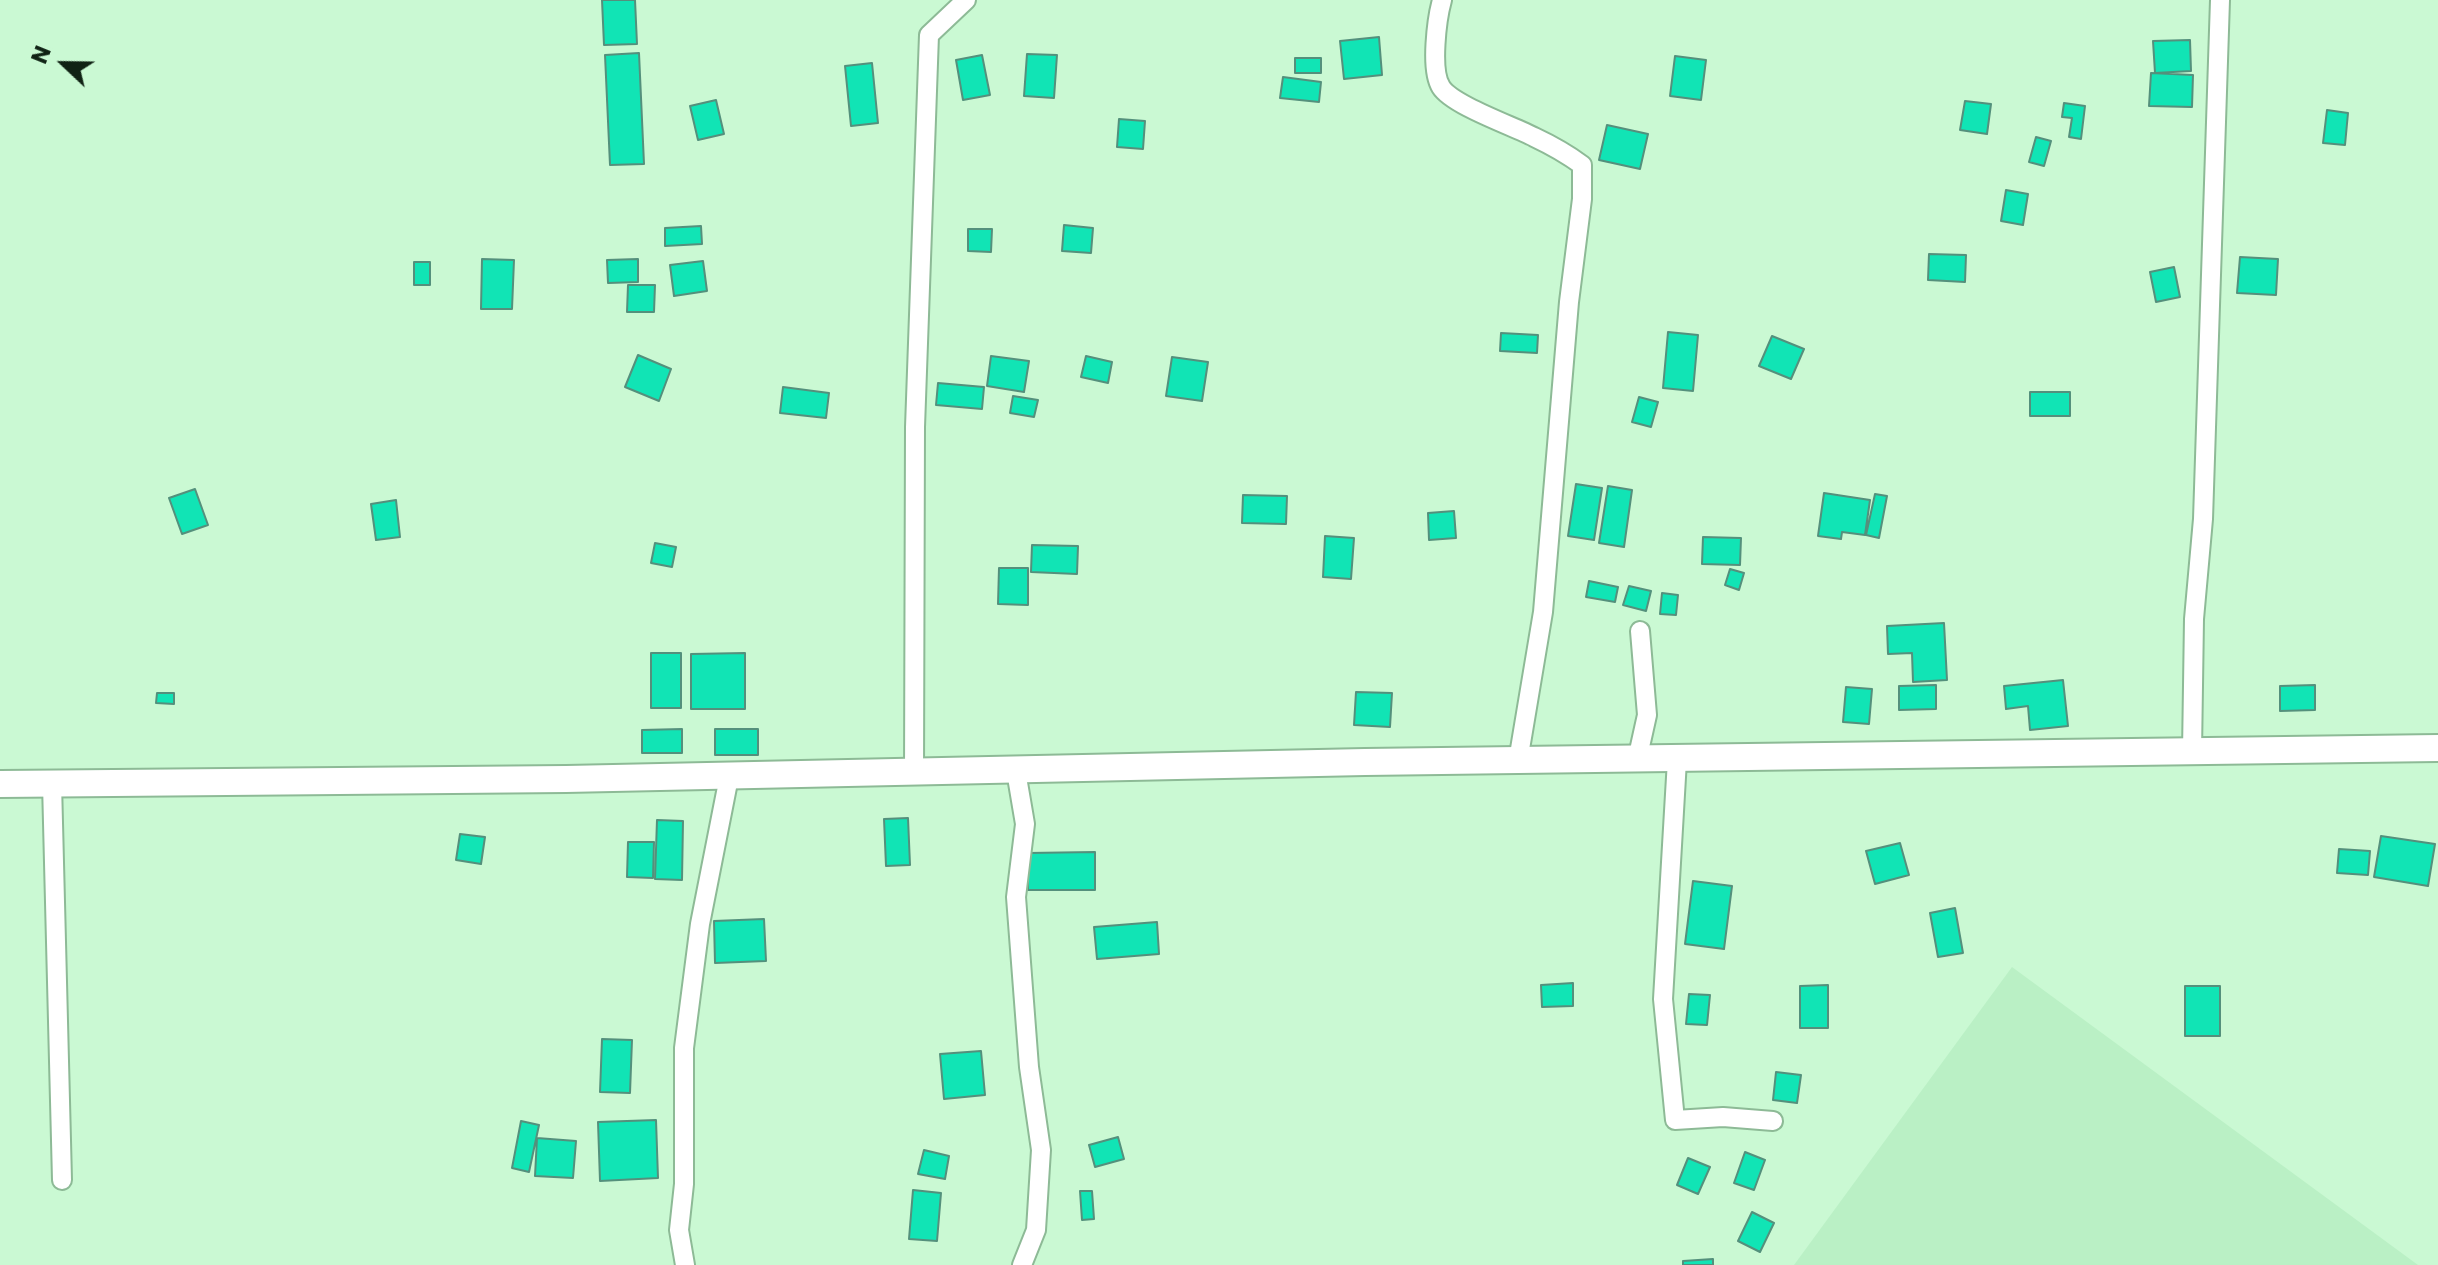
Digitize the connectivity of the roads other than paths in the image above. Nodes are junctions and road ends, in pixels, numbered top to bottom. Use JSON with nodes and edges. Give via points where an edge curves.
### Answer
{"nodes":[{"id":1,"x":966,"y":0,"type":"edge"},
{"id":2,"x":1442,"y":0,"type":"edge"},
{"id":3,"x":2220,"y":0,"type":"edge"},
{"id":4,"x":1640,"y":631,"type":"dead end"},
{"id":5,"x":2438,"y":748,"type":"edge"},
{"id":6,"x":2192,"y":752,"type":"junction"},
{"id":7,"x":1637,"y":760,"type":"junction"},
{"id":8,"x":1677,"y":760,"type":"junction"},
{"id":9,"x":1518,"y":761,"type":"junction"},
{"id":10,"x":1016,"y":771,"type":"junction"},
{"id":11,"x":914,"y":774,"type":"junction"},
{"id":12,"x":729,"y":777,"type":"junction"},
{"id":13,"x":52,"y":783,"type":"junction"},
{"id":14,"x":0,"y":784,"type":"edge"},
{"id":15,"x":1773,"y":1121,"type":"dead end"},
{"id":16,"x":62,"y":1180,"type":"dead end"},
{"id":17,"x":685,"y":1265,"type":"edge"},
{"id":18,"x":1022,"y":1265,"type":"edge"}],
"edges":[{"from":1,"to":11,"type":"street","via":[[929,35],[915,427]]},
{"from":2,"to":9,"type":"street","via":[[1436,42],[1441,87],[1582,165],[1543,612]]},
{"from":3,"to":6,"type":"street"},
{"from":4,"to":7,"type":"street","via":[[1647,715]]},
{"from":5,"to":6,"type":"street"},
{"from":6,"to":8,"type":"street"},
{"from":7,"to":8,"type":"street"},
{"from":7,"to":9,"type":"street"},
{"from":8,"to":15,"type":"street","via":[[1663,999],[1675,1120]]},
{"from":9,"to":10,"type":"street"},
{"from":10,"to":11,"type":"street"},
{"from":10,"to":18,"type":"street","via":[[1025,824],[1016,897],[1041,1150],[1036,1230]]},
{"from":11,"to":12,"type":"street"},
{"from":12,"to":13,"type":"street"},
{"from":12,"to":17,"type":"street","via":[[700,924],[684,1048],[679,1230]]},
{"from":13,"to":14,"type":"street"},
{"from":13,"to":16,"type":"street"}]}
